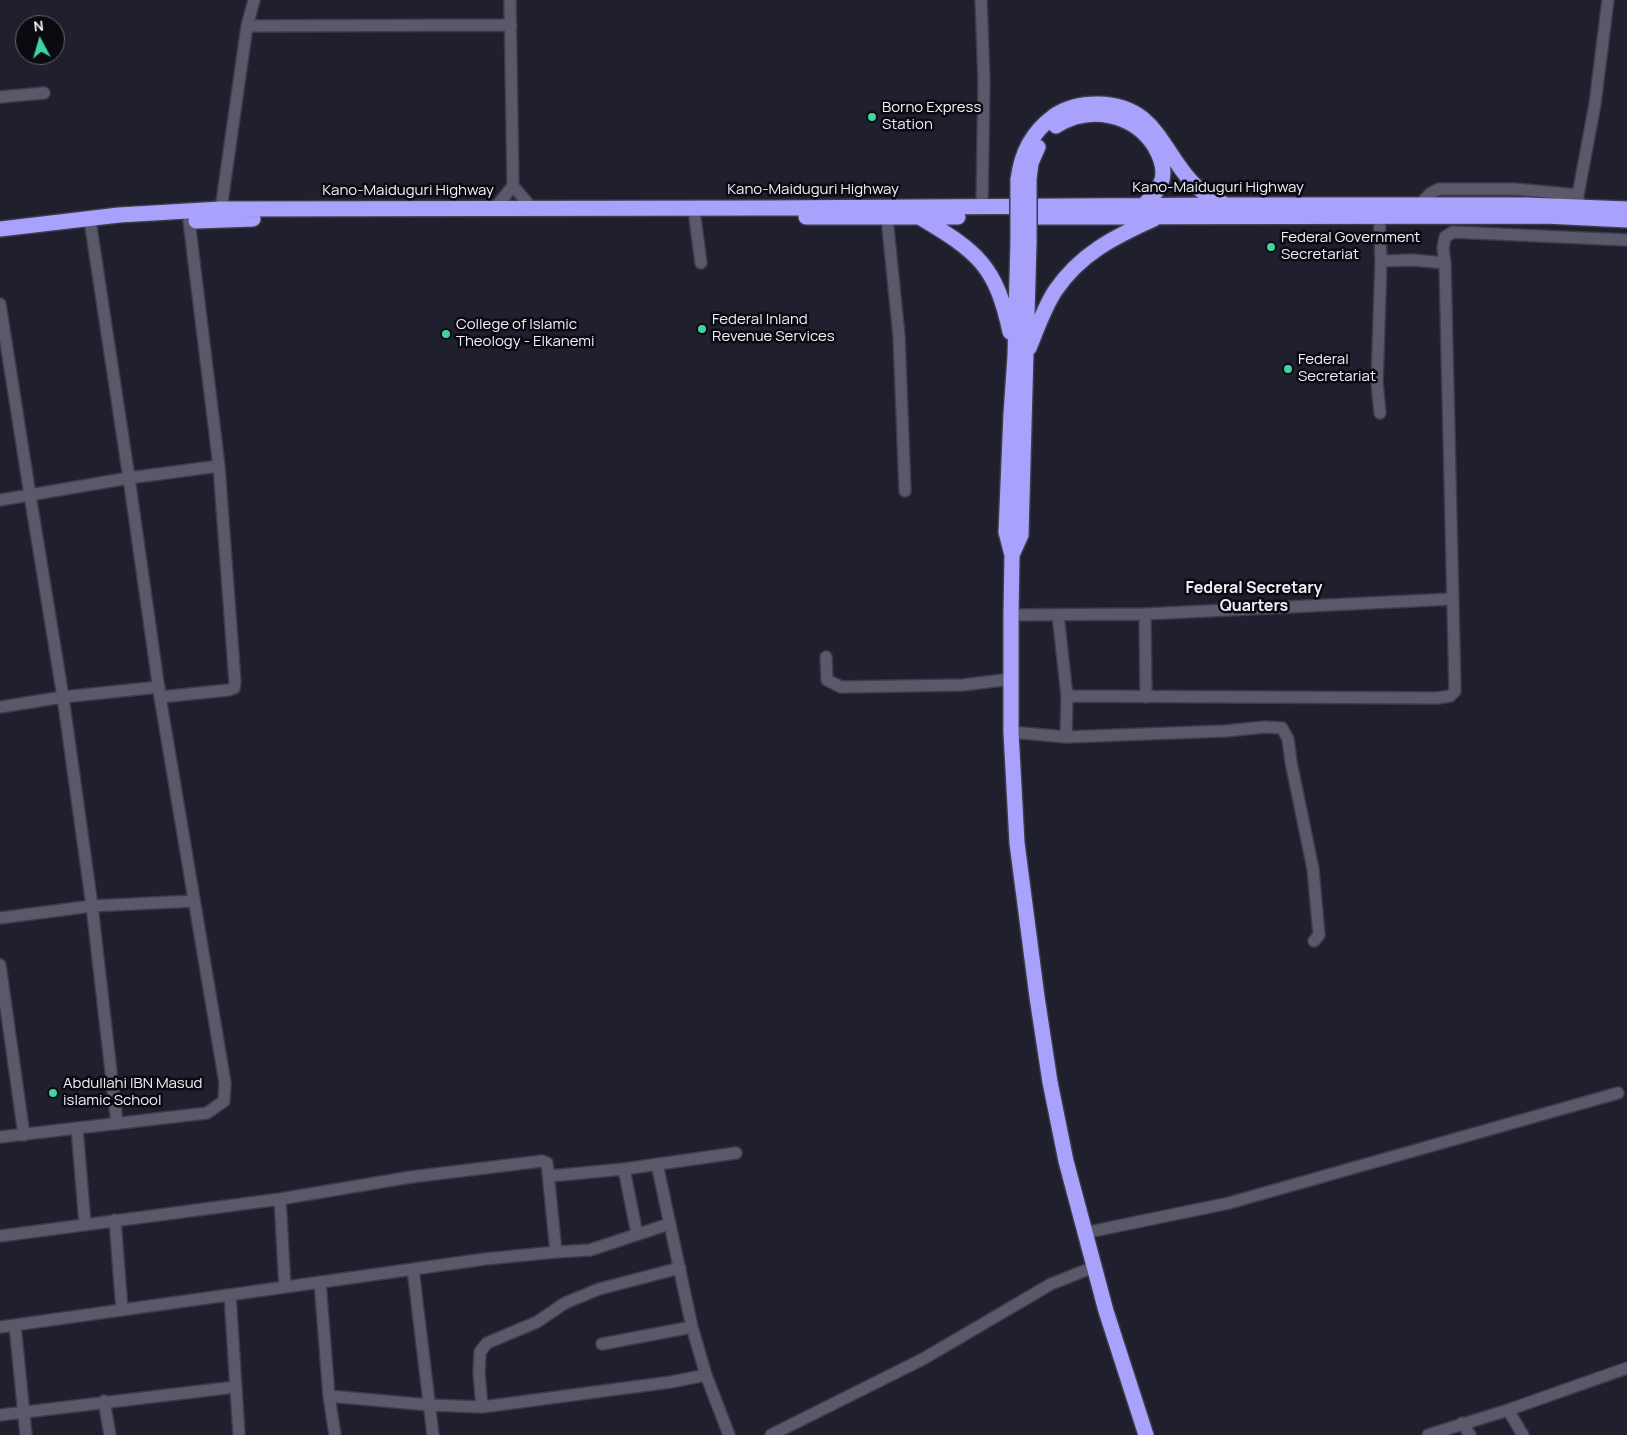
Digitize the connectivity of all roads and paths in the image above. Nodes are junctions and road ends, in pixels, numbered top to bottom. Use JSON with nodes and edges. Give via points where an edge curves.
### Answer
{"nodes":[{"id":1,"x":254,"y":0,"type":"edge"},
{"id":2,"x":510,"y":0,"type":"edge"},
{"id":3,"x":981,"y":0,"type":"edge"},
{"id":4,"x":1608,"y":0,"type":"edge"},
{"id":5,"x":511,"y":25,"type":"junction"},
{"id":6,"x":248,"y":26,"type":"junction"},
{"id":7,"x":44,"y":93,"type":"dead end"},
{"id":8,"x":0,"y":97,"type":"edge"},
{"id":9,"x":1024,"y":180,"type":"junction"},
{"id":10,"x":513,"y":186,"type":"junction"},
{"id":11,"x":1578,"y":201,"type":"junction"},
{"id":12,"x":1144,"y":205,"type":"junction"},
{"id":13,"x":1225,"y":205,"type":"junction"},
{"id":14,"x":982,"y":206,"type":"junction"},
{"id":15,"x":495,"y":208,"type":"junction"},
{"id":16,"x":532,"y":208,"type":"junction"},
{"id":17,"x":221,"y":209,"type":"junction"},
{"id":18,"x":1627,"y":209,"type":"edge"},
{"id":19,"x":1379,"y":210,"type":"junction"},
{"id":20,"x":920,"y":217,"type":"junction"},
{"id":21,"x":1158,"y":217,"type":"junction"},
{"id":22,"x":695,"y":218,"type":"junction"},
{"id":23,"x":887,"y":218,"type":"junction"},
{"id":24,"x":1627,"y":220,"type":"edge"},
{"id":25,"x":189,"y":221,"type":"junction"},
{"id":26,"x":92,"y":227,"type":"junction"},
{"id":27,"x":0,"y":229,"type":"edge"},
{"id":28,"x":0,"y":238,"type":"edge"},
{"id":29,"x":1627,"y":240,"type":"edge"},
{"id":30,"x":1381,"y":261,"type":"junction"},
{"id":31,"x":701,"y":263,"type":"dead end"},
{"id":32,"x":1445,"y":263,"type":"junction"},
{"id":33,"x":0,"y":304,"type":"edge"},
{"id":34,"x":1021,"y":355,"type":"junction"},
{"id":35,"x":1380,"y":413,"type":"dead end"},
{"id":36,"x":219,"y":466,"type":"junction"},
{"id":37,"x":129,"y":478,"type":"junction"},
{"id":38,"x":905,"y":491,"type":"dead end"},
{"id":39,"x":30,"y":495,"type":"junction"},
{"id":40,"x":0,"y":500,"type":"edge"},
{"id":41,"x":1452,"y":599,"type":"junction"},
{"id":42,"x":1145,"y":614,"type":"junction"},
{"id":43,"x":1058,"y":615,"type":"junction"},
{"id":44,"x":1011,"y":616,"type":"junction"},
{"id":45,"x":826,"y":658,"type":"dead end"},
{"id":46,"x":1011,"y":679,"type":"junction"},
{"id":47,"x":159,"y":692,"type":"junction"},
{"id":48,"x":1067,"y":696,"type":"junction"},
{"id":49,"x":64,"y":697,"type":"junction"},
{"id":50,"x":1146,"y":697,"type":"junction"},
{"id":51,"x":0,"y":707,"type":"edge"},
{"id":52,"x":1011,"y":732,"type":"junction"},
{"id":53,"x":1066,"y":736,"type":"junction"},
{"id":54,"x":194,"y":901,"type":"junction"},
{"id":55,"x":92,"y":906,"type":"junction"},
{"id":56,"x":0,"y":918,"type":"edge"},
{"id":57,"x":1314,"y":942,"type":"dead end"},
{"id":58,"x":0,"y":965,"type":"edge"},
{"id":59,"x":1618,"y":1093,"type":"dead end"},
{"id":60,"x":117,"y":1124,"type":"junction"},
{"id":61,"x":77,"y":1128,"type":"junction"},
{"id":62,"x":24,"y":1135,"type":"junction"},
{"id":63,"x":0,"y":1137,"type":"edge"},
{"id":64,"x":736,"y":1153,"type":"dead end"},
{"id":65,"x":657,"y":1164,"type":"junction"},
{"id":66,"x":624,"y":1169,"type":"junction"},
{"id":67,"x":550,"y":1176,"type":"junction"},
{"id":68,"x":280,"y":1198,"type":"junction"},
{"id":69,"x":115,"y":1220,"type":"junction"},
{"id":70,"x":86,"y":1224,"type":"junction"},
{"id":71,"x":669,"y":1224,"type":"junction"},
{"id":72,"x":1084,"y":1233,"type":"junction"},
{"id":73,"x":637,"y":1234,"type":"junction"},
{"id":74,"x":0,"y":1236,"type":"edge"},
{"id":75,"x":556,"y":1252,"type":"junction"},
{"id":76,"x":1094,"y":1266,"type":"junction"},
{"id":77,"x":680,"y":1268,"type":"junction"},
{"id":78,"x":413,"y":1269,"type":"junction"},
{"id":79,"x":320,"y":1282,"type":"junction"},
{"id":80,"x":285,"y":1286,"type":"junction"},
{"id":81,"x":230,"y":1294,"type":"junction"},
{"id":82,"x":122,"y":1310,"type":"junction"},
{"id":83,"x":15,"y":1325,"type":"junction"},
{"id":84,"x":0,"y":1327,"type":"edge"},
{"id":85,"x":692,"y":1327,"type":"junction"},
{"id":86,"x":602,"y":1344,"type":"dead end"},
{"id":87,"x":1627,"y":1368,"type":"edge"},
{"id":88,"x":706,"y":1375,"type":"junction"},
{"id":89,"x":235,"y":1387,"type":"junction"},
{"id":90,"x":329,"y":1396,"type":"junction"},
{"id":91,"x":104,"y":1401,"type":"junction"},
{"id":92,"x":429,"y":1405,"type":"junction"},
{"id":93,"x":482,"y":1407,"type":"junction"},
{"id":94,"x":1508,"y":1410,"type":"junction"},
{"id":95,"x":24,"y":1411,"type":"junction"},
{"id":96,"x":0,"y":1415,"type":"edge"},
{"id":97,"x":1462,"y":1424,"type":"junction"},
{"id":98,"x":26,"y":1435,"type":"edge"},
{"id":99,"x":110,"y":1435,"type":"edge"},
{"id":100,"x":239,"y":1435,"type":"edge"},
{"id":101,"x":334,"y":1435,"type":"edge"},
{"id":102,"x":433,"y":1435,"type":"edge"},
{"id":103,"x":729,"y":1435,"type":"edge"},
{"id":104,"x":771,"y":1435,"type":"edge"},
{"id":105,"x":1146,"y":1435,"type":"edge"},
{"id":106,"x":1428,"y":1435,"type":"edge"},
{"id":107,"x":1470,"y":1435,"type":"edge"},
{"id":108,"x":1523,"y":1435,"type":"edge"}],
"edges":[{"from":1,"to":6,"type":"street"},
{"from":2,"to":5,"type":"street"},
{"from":3,"to":14,"type":"street","via":[[984,81]]},
{"from":4,"to":11,"type":"street"},
{"from":5,"to":6,"type":"street"},
{"from":5,"to":10,"type":"street"},
{"from":6,"to":17,"type":"street"},
{"from":7,"to":8,"type":"street"},
{"from":9,"to":12,"type":"highway","via":[[1041,142],[1057,126],[1066,120],[1089,115],[1117,117],[1142,130],[1159,154],[1162,179],[1159,188]]},
{"from":9,"to":13,"type":"highway","via":[[1022,157],[1034,134],[1045,123],[1072,107],[1085,104],[1115,106],[1147,122],[1190,181]]},
{"from":9,"to":34,"type":"highway","bridge":true},
{"from":10,"to":15,"type":"street"},
{"from":10,"to":16,"type":"street"},
{"from":11,"to":18,"type":"highway","name":"Kano-Maiduguri Highway"},
{"from":11,"to":19,"type":"highway","name":"Kano-Maiduguri Highway","via":[[1419,205]]},
{"from":12,"to":13,"type":"highway","name":"Kano-Maiduguri Highway"},
{"from":12,"to":14,"type":"highway","name":"Kano-Maiduguri Highway"},
{"from":13,"to":19,"type":"highway","name":"Kano-Maiduguri Highway"},
{"from":14,"to":16,"type":"highway","name":"Kano-Maiduguri Highway"},
{"from":15,"to":16,"type":"highway","name":"Kano-Maiduguri Highway"},
{"from":15,"to":17,"type":"highway","name":"Kano-Maiduguri Highway"},
{"from":17,"to":27,"type":"highway","name":"Kano-Maiduguri Highway","via":[[119,215]]},
{"from":19,"to":21,"type":"highway","name":"Kano-Maiduguri Highway"},
{"from":19,"to":24,"type":"highway","name":"Kano-Maiduguri Highway"},
{"from":19,"to":30,"type":"street"},
{"from":20,"to":21,"type":"highway","name":"Kano-Maiduguri Highway"},
{"from":20,"to":23,"type":"highway","name":"Kano-Maiduguri Highway"},
{"from":20,"to":34,"type":"highway","via":[[970,250],[985,266],[995,283]]},
{"from":21,"to":34,"type":"highway","via":[[1093,250],[1071,270],[1054,292]]},
{"from":22,"to":23,"type":"highway","name":"Kano-Maiduguri Highway"},
{"from":22,"to":25,"type":"highway","name":"Kano-Maiduguri Highway"},
{"from":22,"to":31,"type":"street"},
{"from":23,"to":38,"type":"street","via":[[899,336]]},
{"from":25,"to":26,"type":"highway","name":"Kano-Maiduguri Highway"},
{"from":25,"to":36,"type":"street"},
{"from":26,"to":28,"type":"highway","name":"Kano-Maiduguri Highway"},
{"from":26,"to":37,"type":"street"},
{"from":29,"to":32,"type":"street","via":[[1453,232],[1445,237]]},
{"from":30,"to":32,"type":"street"},
{"from":30,"to":35,"type":"street","via":[[1377,383]]},
{"from":32,"to":41,"type":"street"},
{"from":33,"to":39,"type":"street"},
{"from":34,"to":44,"type":"highway","via":[[1021,534],[1012,555]]},
{"from":36,"to":37,"type":"street"},
{"from":36,"to":47,"type":"street","via":[[234,688]]},
{"from":37,"to":39,"type":"street"},
{"from":37,"to":47,"type":"street"},
{"from":39,"to":40,"type":"street"},
{"from":39,"to":49,"type":"street"},
{"from":41,"to":42,"type":"street"},
{"from":41,"to":50,"type":"street","via":[[1455,691],[1450,696]]},
{"from":42,"to":43,"type":"street"},
{"from":42,"to":50,"type":"street"},
{"from":43,"to":44,"type":"street"},
{"from":43,"to":48,"type":"street"},
{"from":44,"to":46,"type":"highway"},
{"from":45,"to":46,"type":"street","via":[[827,680],[841,687],[963,685]]},
{"from":46,"to":52,"type":"highway"},
{"from":47,"to":49,"type":"street"},
{"from":47,"to":54,"type":"street"},
{"from":48,"to":50,"type":"street"},
{"from":48,"to":53,"type":"street"},
{"from":49,"to":51,"type":"street"},
{"from":49,"to":55,"type":"street"},
{"from":52,"to":53,"type":"street"},
{"from":52,"to":72,"type":"highway","via":[[1017,843],[1035,988],[1055,1108]]},
{"from":53,"to":57,"type":"street","via":[[1282,728],[1288,739],[1313,869],[1319,935]]},
{"from":54,"to":55,"type":"street"},
{"from":54,"to":60,"type":"street","via":[[225,1083],[224,1101],[207,1113]]},
{"from":55,"to":56,"type":"street"},
{"from":55,"to":60,"type":"street"},
{"from":58,"to":62,"type":"street"},
{"from":59,"to":72,"type":"street","via":[[1229,1203]]},
{"from":60,"to":61,"type":"street"},
{"from":61,"to":62,"type":"street"},
{"from":61,"to":70,"type":"street"},
{"from":62,"to":63,"type":"street"},
{"from":64,"to":65,"type":"street"},
{"from":65,"to":66,"type":"street"},
{"from":65,"to":71,"type":"street"},
{"from":66,"to":67,"type":"street"},
{"from":66,"to":73,"type":"street"},
{"from":67,"to":68,"type":"street","via":[[548,1163],[531,1161]]},
{"from":67,"to":75,"type":"street"},
{"from":68,"to":69,"type":"street"},
{"from":68,"to":80,"type":"street"},
{"from":69,"to":70,"type":"street"},
{"from":69,"to":82,"type":"street"},
{"from":70,"to":74,"type":"street"},
{"from":71,"to":73,"type":"street"},
{"from":71,"to":77,"type":"street"},
{"from":72,"to":76,"type":"highway"},
{"from":73,"to":75,"type":"street","via":[[590,1250]]},
{"from":75,"to":78,"type":"street"},
{"from":76,"to":104,"type":"street","via":[[1051,1284],[923,1359]]},
{"from":76,"to":105,"type":"highway"},
{"from":77,"to":85,"type":"street"},
{"from":77,"to":93,"type":"street","via":[[599,1289],[565,1302],[537,1322],[487,1342],[480,1352]]},
{"from":78,"to":79,"type":"street"},
{"from":78,"to":92,"type":"street"},
{"from":79,"to":80,"type":"street"},
{"from":79,"to":90,"type":"street"},
{"from":80,"to":81,"type":"street"},
{"from":81,"to":82,"type":"street"},
{"from":81,"to":89,"type":"street"},
{"from":82,"to":83,"type":"street"},
{"from":83,"to":84,"type":"street"},
{"from":83,"to":95,"type":"street"},
{"from":85,"to":86,"type":"street"},
{"from":85,"to":88,"type":"street"},
{"from":87,"to":94,"type":"street"},
{"from":88,"to":93,"type":"street"},
{"from":88,"to":103,"type":"street"},
{"from":89,"to":91,"type":"street"},
{"from":89,"to":100,"type":"street"},
{"from":90,"to":92,"type":"street"},
{"from":90,"to":101,"type":"street"},
{"from":91,"to":95,"type":"street"},
{"from":91,"to":99,"type":"street"},
{"from":92,"to":93,"type":"street"},
{"from":92,"to":102,"type":"street"},
{"from":94,"to":97,"type":"street"},
{"from":94,"to":108,"type":"street"},
{"from":95,"to":96,"type":"street"},
{"from":95,"to":98,"type":"street"},
{"from":97,"to":106,"type":"street"},
{"from":97,"to":107,"type":"street"}]}
